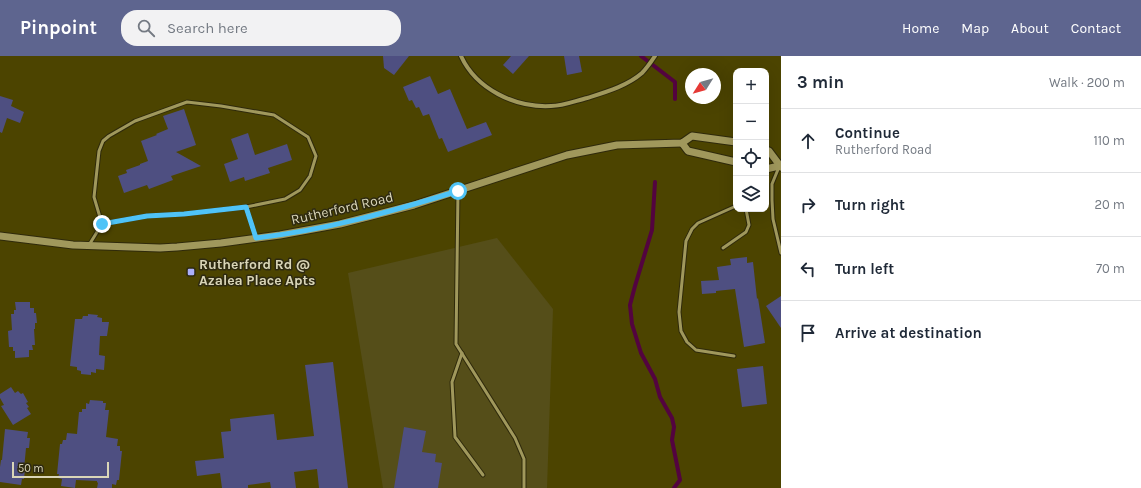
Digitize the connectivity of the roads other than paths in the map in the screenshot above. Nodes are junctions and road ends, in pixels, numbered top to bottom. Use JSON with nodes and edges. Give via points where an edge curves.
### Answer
{"nodes":[{"id":1,"x":460,"y":56,"type":"edge"},
{"id":2,"x":655,"y":56,"type":"edge"},
{"id":3,"x":733,"y":142,"type":"edge"},
{"id":4,"x":682,"y":143,"type":"junction"},
{"id":5,"x":769,"y":151,"type":"edge"},
{"id":6,"x":733,"y":161,"type":"edge"},
{"id":7,"x":780,"y":166,"type":"edge"},
{"id":8,"x":769,"y":168,"type":"edge"},
{"id":9,"x":458,"y":191,"type":"junction"},
{"id":10,"x":246,"y":207,"type":"junction"},
{"id":11,"x":733,"y":207,"type":"edge"},
{"id":12,"x":747,"y":212,"type":"edge"},
{"id":13,"x":102,"y":224,"type":"junction"},
{"id":14,"x":0,"y":236,"type":"edge"},
{"id":15,"x":256,"y":238,"type":"junction"},
{"id":16,"x":88,"y":246,"type":"junction"},
{"id":17,"x":723,"y":248,"type":"dead end"},
{"id":18,"x":781,"y":253,"type":"edge"},
{"id":19,"x":462,"y":353,"type":"junction"},
{"id":20,"x":734,"y":356,"type":"dead end"},
{"id":21,"x":483,"y":475,"type":"dead end"},
{"id":22,"x":524,"y":488,"type":"edge"}],
"edges":[{"from":1,"to":2,"type":"street","via":[[468,69],[488,88],[517,102],[541,106],[568,103],[623,86],[641,73]]},
{"from":3,"to":4,"type":"street","name":"Rutherford Road","via":[[692,136]]},
{"from":4,"to":6,"type":"street","via":[[688,151]]},
{"from":4,"to":9,"type":"street","name":"Rutherford Road","via":[[617,145],[592,150],[551,160]]},
{"from":5,"to":7,"type":"street"},
{"from":7,"to":8,"type":"street"},
{"from":7,"to":18,"type":"lane","via":[[772,184],[772,200],[773,219]]},
{"from":9,"to":15,"type":"street","name":"Rutherford Road","via":[[340,224]]},
{"from":9,"to":19,"type":"lane","via":[[456,344]]},
{"from":10,"to":13,"type":"lane","via":[[147,216]]},
{"from":10,"to":13,"type":"lane","via":[[285,199],[300,190],[310,176],[316,156],[308,137],[274,115],[187,102],[135,121],[103,142],[98,151],[94,197]]},
{"from":10,"to":15,"type":"lane"},
{"from":11,"to":20,"type":"lane","via":[[698,223],[692,229],[686,241],[679,312],[680,331],[696,350]]},
{"from":12,"to":17,"type":"lane","via":[[749,225],[746,232]]},
{"from":13,"to":16,"type":"lane"},
{"from":14,"to":16,"type":"street","name":"Rutherford Road"},
{"from":15,"to":16,"type":"street","name":"Rutherford Road","via":[[177,247]]},
{"from":19,"to":21,"type":"lane","via":[[452,382],[455,437]]},
{"from":19,"to":22,"type":"lane","via":[[515,438],[524,459]]}]}
